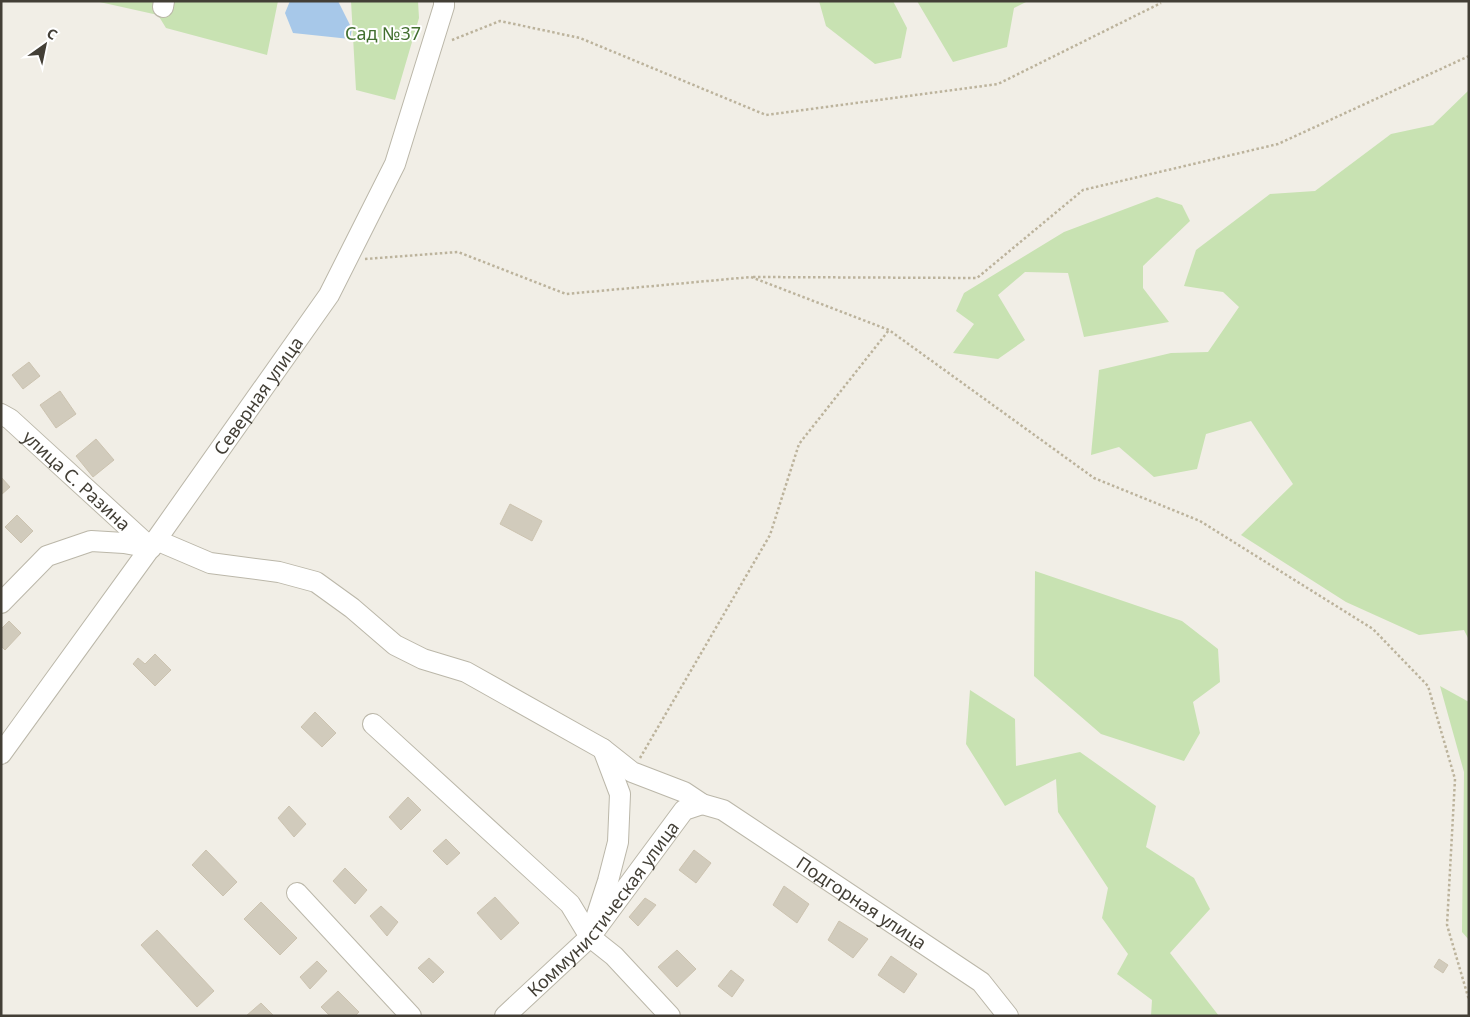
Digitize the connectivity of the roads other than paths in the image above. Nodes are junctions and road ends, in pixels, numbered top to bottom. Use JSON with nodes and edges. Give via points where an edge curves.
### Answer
{"nodes":[{"id":1,"x":444,"y":1,"type":"edge"},
{"id":2,"x":1,"y":414,"type":"edge"},
{"id":3,"x":154,"y":544,"type":"junction"},
{"id":4,"x":1,"y":603,"type":"edge"},
{"id":5,"x":373,"y":724,"type":"dead end"},
{"id":6,"x":603,"y":749,"type":"junction"},
{"id":7,"x":1,"y":754,"type":"edge"},
{"id":8,"x":632,"y":772,"type":"junction"},
{"id":9,"x":620,"y":794,"type":"junction"},
{"id":10,"x":702,"y":804,"type":"junction"},
{"id":11,"x":297,"y":893,"type":"dead end"},
{"id":12,"x":590,"y":937,"type":"junction"},
{"id":13,"x":411,"y":1016,"type":"edge"},
{"id":14,"x":505,"y":1016,"type":"edge"},
{"id":15,"x":670,"y":1016,"type":"edge"},
{"id":16,"x":1008,"y":1016,"type":"edge"}],
"edges":[{"from":1,"to":3,"type":"street","name":"Северная улица","via":[[395,164],[329,294]]},
{"from":2,"to":3,"type":"street","name":"улица С. Разина"},
{"from":3,"to":4,"type":"street","via":[[91,541],[47,556]]},
{"from":3,"to":6,"type":"street","name":"Подгорная улица","via":[[210,563],[279,572],[316,582],[395,645],[423,659],[466,672]]},
{"from":3,"to":7,"type":"street","name":"Северная улица"},
{"from":5,"to":12,"type":"street","via":[[570,904]]},
{"from":6,"to":8,"type":"street","name":"Подгорная улица"},
{"from":6,"to":9,"type":"street"},
{"from":8,"to":9,"type":"street"},
{"from":8,"to":10,"type":"street","name":"Подгорная улица","via":[[684,792]]},
{"from":9,"to":12,"type":"street","via":[[618,842]]},
{"from":10,"to":12,"type":"street","name":"Коммунистическая улица","via":[[684,810]]},
{"from":10,"to":16,"type":"street","name":"Подгорная улица","via":[[723,810],[981,982]]},
{"from":11,"to":13,"type":"street"},
{"from":12,"to":14,"type":"street","name":"Коммунистическая улица"},
{"from":12,"to":15,"type":"street","via":[[614,956]]}]}
